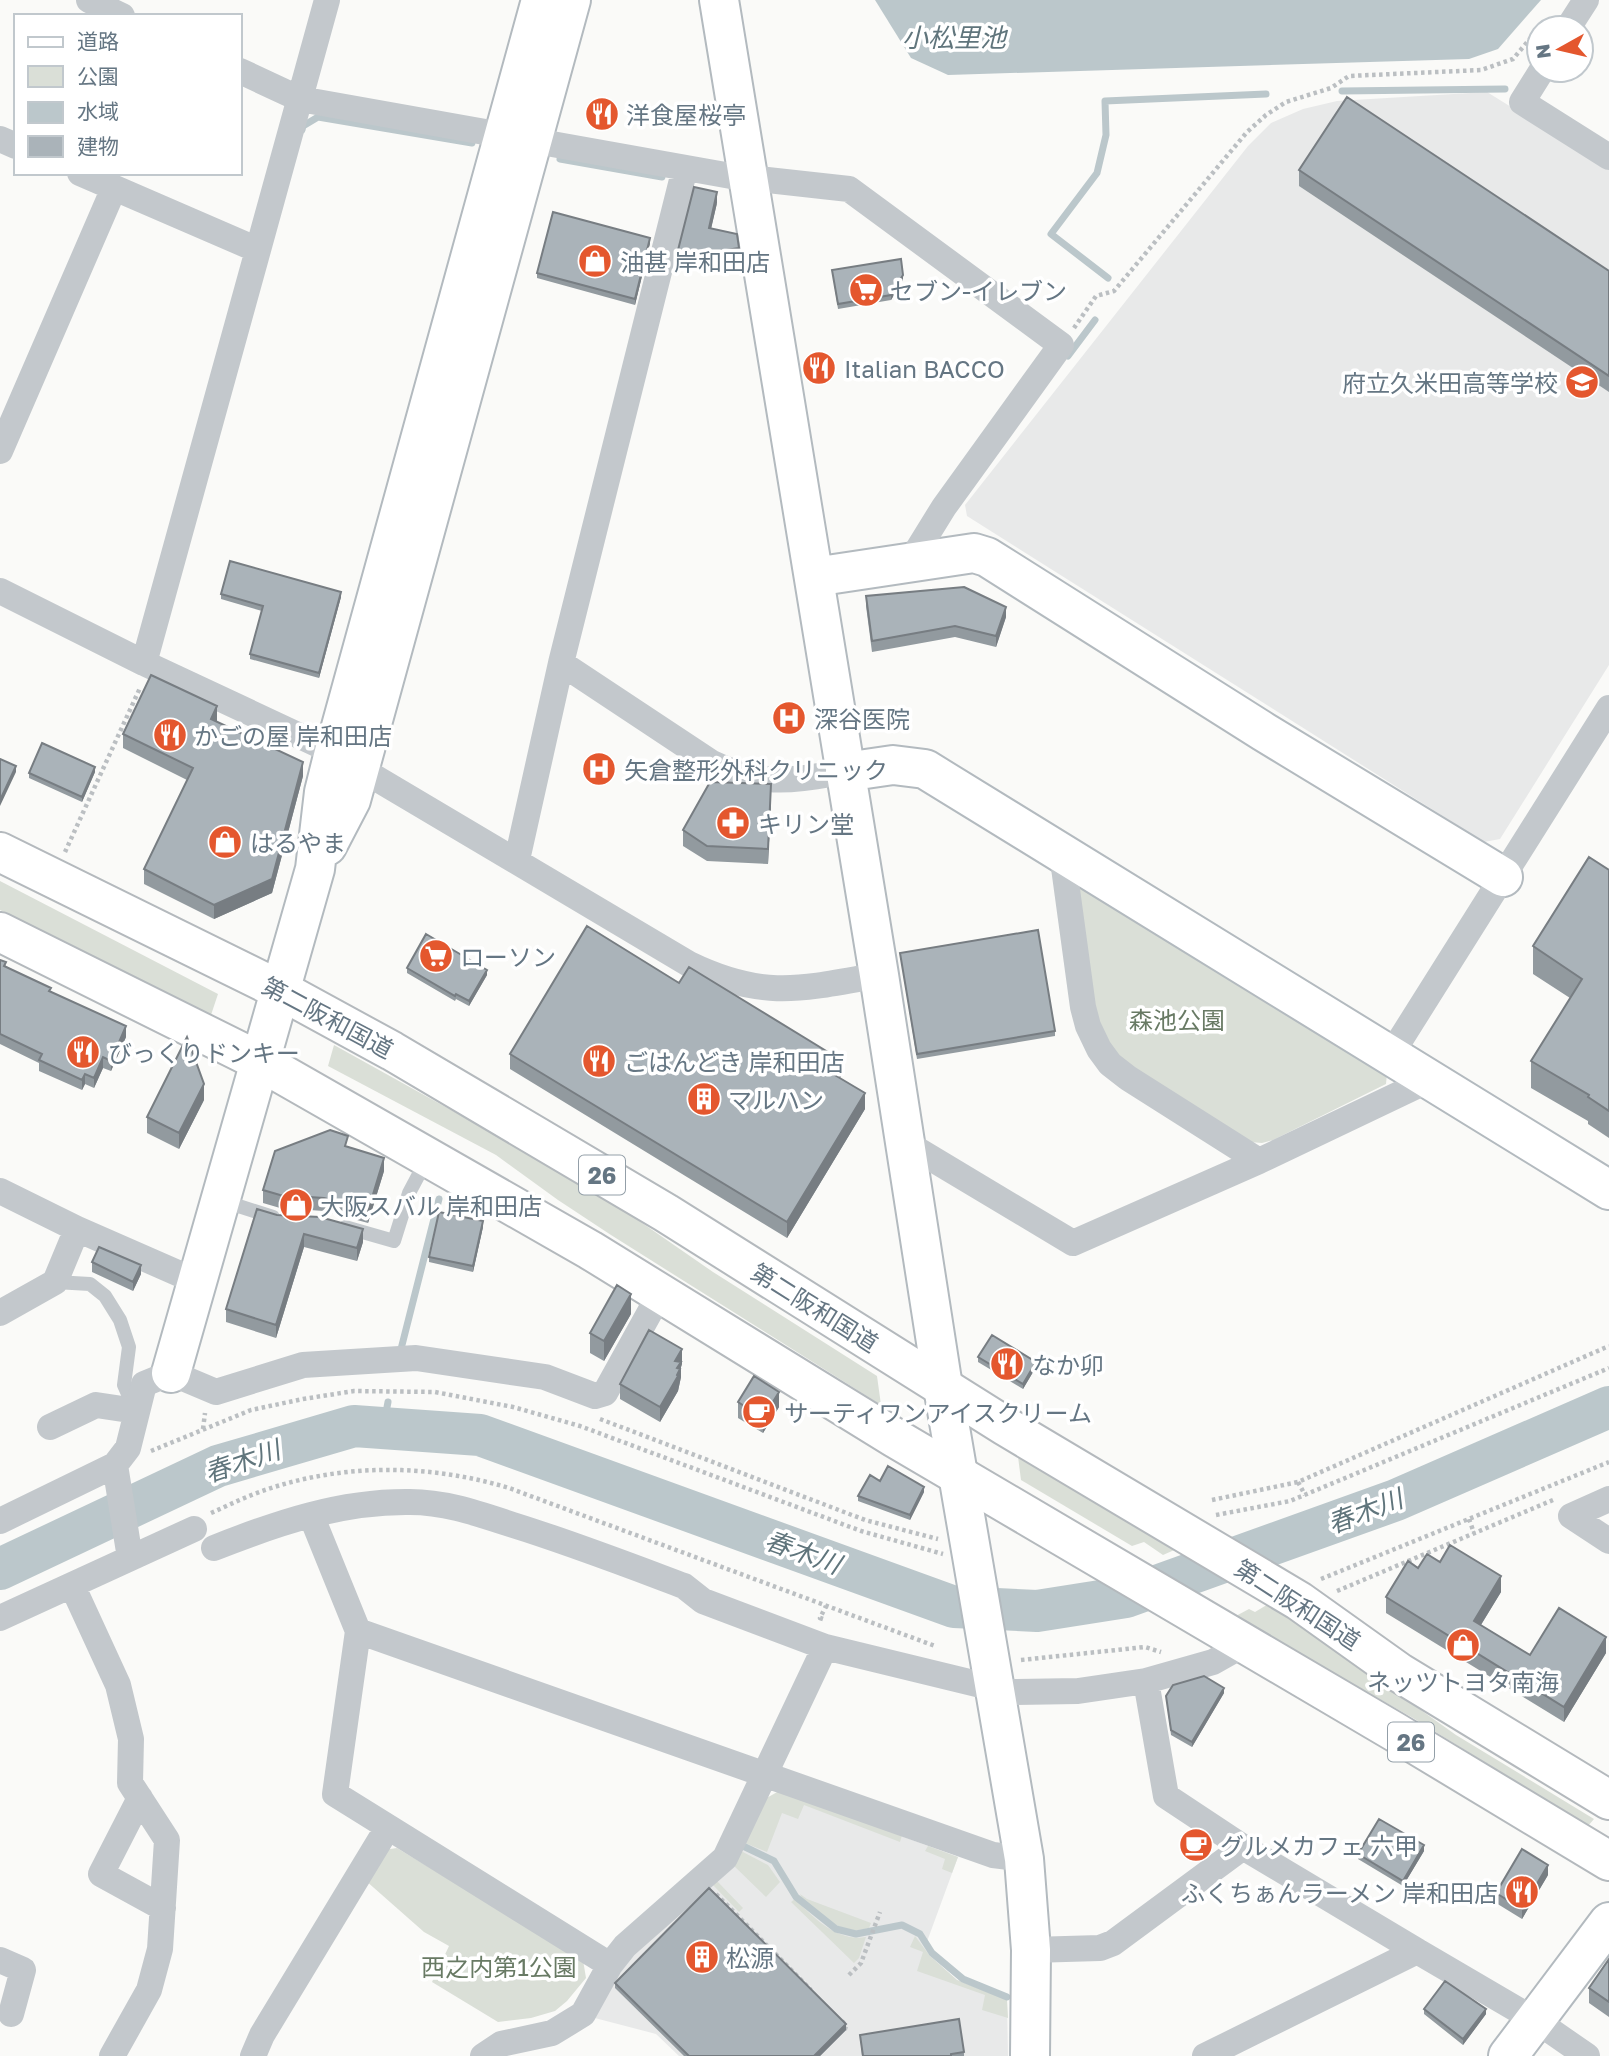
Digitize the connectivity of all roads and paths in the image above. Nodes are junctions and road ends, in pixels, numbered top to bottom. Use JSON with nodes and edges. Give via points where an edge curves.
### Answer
{"nodes":[{"id":1,"x":89,"y":0,"type":"edge"},
{"id":2,"x":327,"y":0,"type":"edge"},
{"id":3,"x":541,"y":0,"type":"edge"},
{"id":4,"x":571,"y":0,"type":"edge"},
{"id":5,"x":719,"y":0,"type":"edge"},
{"id":6,"x":1586,"y":0,"type":"edge"},
{"id":7,"x":118,"y":14,"type":"edge"},
{"id":8,"x":1569,"y":14,"type":"edge"},
{"id":9,"x":1525,"y":49,"type":"edge"},
{"id":10,"x":242,"y":72,"type":"edge"},
{"id":11,"x":1533,"y":84,"type":"edge"},
{"id":12,"x":300,"y":99,"type":"junction"},
{"id":13,"x":517,"y":138,"type":"junction"},
{"id":14,"x":1609,"y":157,"type":"edge"},
{"id":15,"x":685,"y":168,"type":"junction"},
{"id":16,"x":85,"y":175,"type":"edge"},
{"id":17,"x":748,"y":179,"type":"junction"},
{"id":18,"x":114,"y":188,"type":"junction"},
{"id":19,"x":258,"y":250,"type":"junction"},
{"id":20,"x":1061,"y":345,"type":"junction"},
{"id":21,"x":0,"y":451,"type":"edge"},
{"id":22,"x":910,"y":562,"type":"junction"},
{"id":23,"x":814,"y":577,"type":"junction"},
{"id":24,"x":0,"y":591,"type":"edge"},
{"id":25,"x":144,"y":663,"type":"junction"},
{"id":26,"x":561,"y":663,"type":"junction"},
{"id":27,"x":1609,"y":708,"type":"edge"},
{"id":28,"x":347,"y":760,"type":"junction"},
{"id":29,"x":845,"y":772,"type":"junction"},
{"id":30,"x":0,"y":852,"type":"edge"},
{"id":31,"x":1062,"y":853,"type":"junction"},
{"id":32,"x":63,"y":857,"type":"dead end"},
{"id":33,"x":517,"y":860,"type":"junction"},
{"id":34,"x":1503,"y":877,"type":"junction"},
{"id":35,"x":0,"y":932,"type":"edge"},
{"id":36,"x":879,"y":975,"type":"junction"},
{"id":37,"x":282,"y":990,"type":"junction"},
{"id":38,"x":1390,"y":1056,"type":"junction"},
{"id":39,"x":261,"y":1062,"type":"junction"},
{"id":40,"x":1429,"y":1080,"type":"junction"},
{"id":41,"x":906,"y":1143,"type":"junction"},
{"id":42,"x":428,"y":1158,"type":"junction"},
{"id":43,"x":1259,"y":1161,"type":"junction"},
{"id":44,"x":0,"y":1191,"type":"edge"},
{"id":45,"x":1609,"y":1191,"type":"edge"},
{"id":46,"x":221,"y":1201,"type":"junction"},
{"id":47,"x":289,"y":1219,"type":"edge"},
{"id":48,"x":334,"y":1223,"type":"edge"},
{"id":49,"x":77,"y":1229,"type":"junction"},
{"id":50,"x":55,"y":1282,"type":"junction"},
{"id":51,"x":198,"y":1282,"type":"junction"},
{"id":52,"x":661,"y":1292,"type":"junction"},
{"id":53,"x":0,"y":1313,"type":"edge"},
{"id":54,"x":1609,"y":1346,"type":"edge"},
{"id":55,"x":1609,"y":1368,"type":"edge"},
{"id":56,"x":171,"y":1373,"type":"junction"},
{"id":57,"x":943,"y":1387,"type":"junction"},
{"id":58,"x":136,"y":1411,"type":"junction"},
{"id":59,"x":212,"y":1411,"type":"dead end"},
{"id":60,"x":587,"y":1415,"type":"dead end"},
{"id":61,"x":50,"y":1427,"type":"dead end"},
{"id":62,"x":203,"y":1429,"type":"junction"},
{"id":63,"x":1609,"y":1462,"type":"edge"},
{"id":64,"x":117,"y":1472,"type":"junction"},
{"id":65,"x":321,"y":1476,"type":"dead end"},
{"id":66,"x":960,"y":1476,"type":"junction"},
{"id":67,"x":1298,"y":1482,"type":"junction"},
{"id":68,"x":323,"y":1488,"type":"dead end"},
{"id":69,"x":1305,"y":1495,"type":"junction"},
{"id":70,"x":1563,"y":1496,"type":"dead end"},
{"id":71,"x":1609,"y":1499,"type":"edge"},
{"id":72,"x":1212,"y":1500,"type":"dead end"},
{"id":73,"x":311,"y":1515,"type":"junction"},
{"id":74,"x":1469,"y":1519,"type":"junction"},
{"id":75,"x":0,"y":1521,"type":"edge"},
{"id":76,"x":1199,"y":1524,"type":"junction"},
{"id":77,"x":895,"y":1528,"type":"junction"},
{"id":78,"x":194,"y":1529,"type":"dead end"},
{"id":79,"x":1475,"y":1533,"type":"junction"},
{"id":80,"x":891,"y":1540,"type":"junction"},
{"id":81,"x":947,"y":1541,"type":"dead end"},
{"id":82,"x":1609,"y":1541,"type":"edge"},
{"id":83,"x":214,"y":1548,"type":"dead end"},
{"id":84,"x":129,"y":1551,"type":"junction"},
{"id":85,"x":962,"y":1561,"type":"junction"},
{"id":86,"x":72,"y":1585,"type":"junction"},
{"id":87,"x":1309,"y":1591,"type":"junction"},
{"id":88,"x":1337,"y":1591,"type":"dead end"},
{"id":89,"x":826,"y":1606,"type":"dead end"},
{"id":90,"x":0,"y":1618,"type":"edge"},
{"id":91,"x":820,"y":1618,"type":"dead end"},
{"id":92,"x":358,"y":1631,"type":"junction"},
{"id":93,"x":1245,"y":1644,"type":"junction"},
{"id":94,"x":825,"y":1647,"type":"junction"},
{"id":95,"x":1166,"y":1653,"type":"dead end"},
{"id":96,"x":999,"y":1668,"type":"junction"},
{"id":97,"x":1146,"y":1681,"type":"junction"},
{"id":98,"x":763,"y":1774,"type":"junction"},
{"id":99,"x":140,"y":1798,"type":"junction"},
{"id":100,"x":1609,"y":1800,"type":"edge"},
{"id":101,"x":388,"y":1827,"type":"junction"},
{"id":102,"x":1243,"y":1847,"type":"junction"},
{"id":103,"x":1024,"y":1859,"type":"junction"},
{"id":104,"x":1609,"y":1861,"type":"edge"},
{"id":105,"x":701,"y":1879,"type":"junction"},
{"id":106,"x":163,"y":1908,"type":"junction"},
{"id":107,"x":880,"y":1912,"type":"dead end"},
{"id":108,"x":1609,"y":1922,"type":"edge"},
{"id":109,"x":1031,"y":1950,"type":"junction"},
{"id":110,"x":1417,"y":1951,"type":"junction"},
{"id":111,"x":0,"y":1960,"type":"edge"},
{"id":112,"x":610,"y":1965,"type":"junction"},
{"id":113,"x":849,"y":1975,"type":"dead end"},
{"id":114,"x":814,"y":1993,"type":"edge"},
{"id":115,"x":11,"y":2014,"type":"dead end"},
{"id":116,"x":838,"y":2018,"type":"edge"},
{"id":117,"x":1535,"y":2021,"type":"junction"},
{"id":118,"x":844,"y":2032,"type":"edge"},
{"id":119,"x":112,"y":2056,"type":"edge"},
{"id":120,"x":253,"y":2056,"type":"edge"},
{"id":121,"x":482,"y":2056,"type":"edge"},
{"id":122,"x":1030,"y":2056,"type":"edge"},
{"id":123,"x":1205,"y":2056,"type":"edge"},
{"id":124,"x":1508,"y":2056,"type":"edge"},
{"id":125,"x":1587,"y":2056,"type":"edge"}],
"edges":[{"from":1,"to":7,"type":"street"},
{"from":2,"to":12,"type":"street"},
{"from":3,"to":13,"type":"main road"},
{"from":4,"to":13,"type":"main road"},
{"from":5,"to":17,"type":"main road"},
{"from":6,"to":8,"type":"street"},
{"from":9,"to":20,"type":"path","via":[[1513,59],[1480,70],[1349,76],[1331,89],[1286,102],[1247,132],[1114,291],[1096,296]]},
{"from":10,"to":12,"type":"street"},
{"from":11,"to":14,"type":"street","via":[[1522,102]]},
{"from":12,"to":13,"type":"street"},
{"from":12,"to":19,"type":"street"},
{"from":13,"to":15,"type":"street"},
{"from":13,"to":28,"type":"main road"},
{"from":15,"to":17,"type":"street"},
{"from":15,"to":26,"type":"street"},
{"from":16,"to":18,"type":"street"},
{"from":17,"to":20,"type":"street","via":[[849,189]]},
{"from":17,"to":23,"type":"main road"},
{"from":18,"to":19,"type":"street"},
{"from":18,"to":21,"type":"street"},
{"from":19,"to":25,"type":"street"},
{"from":20,"to":22,"type":"street","via":[[944,507]]},
{"from":22,"to":23,"type":"main road"},
{"from":22,"to":34,"type":"main road","via":[[974,553],[987,557]]},
{"from":23,"to":29,"type":"main road"},
{"from":24,"to":25,"type":"street"},
{"from":25,"to":28,"type":"street"},
{"from":25,"to":32,"type":"path","via":[[143,679]]},
{"from":26,"to":29,"type":"street","via":[[735,774],[784,780]]},
{"from":26,"to":33,"type":"street"},
{"from":27,"to":34,"type":"street"},
{"from":28,"to":33,"type":"street"},
{"from":28,"to":37,"type":"main road","via":[[324,792],[315,869]]},
{"from":29,"to":31,"type":"main road","via":[[893,765],[925,769]]},
{"from":29,"to":36,"type":"main road"},
{"from":30,"to":37,"type":"main road","name":"第二阪和国道","number":"26"},
{"from":31,"to":38,"type":"main road"},
{"from":31,"to":43,"type":"street","via":[[1083,1007],[1098,1049],[1128,1078]]},
{"from":33,"to":36,"type":"street","via":[[714,976],[776,990]]},
{"from":34,"to":38,"type":"street"},
{"from":35,"to":39,"type":"main road","number":"26"},
{"from":36,"to":41,"type":"main road"},
{"from":37,"to":39,"type":"main road"},
{"from":37,"to":57,"type":"main road","name":"第二阪和国道","number":"26","via":[[666,1213]]},
{"from":38,"to":40,"type":"main road"},
{"from":39,"to":42,"type":"main road","number":"26"},
{"from":39,"to":46,"type":"main road"},
{"from":40,"to":43,"type":"street"},
{"from":40,"to":45,"type":"main road"},
{"from":41,"to":43,"type":"street","via":[[1073,1243]]},
{"from":41,"to":57,"type":"main road"},
{"from":42,"to":48,"type":"lane","via":[[408,1193],[394,1241]]},
{"from":42,"to":52,"type":"main road","number":"26"},
{"from":44,"to":49,"type":"street"},
{"from":46,"to":47,"type":"lane"},
{"from":46,"to":51,"type":"main road"},
{"from":49,"to":50,"type":"street"},
{"from":49,"to":51,"type":"street"},
{"from":50,"to":53,"type":"street"},
{"from":50,"to":58,"type":"lane","via":[[90,1284],[105,1296],[129,1347],[124,1385]]},
{"from":51,"to":56,"type":"main road"},
{"from":52,"to":56,"type":"street","via":[[605,1393],[595,1396],[545,1377],[416,1358],[303,1365],[216,1392]]},
{"from":52,"to":66,"type":"main road","number":"26"},
{"from":54,"to":67,"type":"path"},
{"from":55,"to":69,"type":"path"},
{"from":56,"to":58,"type":"street","via":[[144,1384]]},
{"from":57,"to":66,"type":"main road"},
{"from":57,"to":76,"type":"main road","name":"第二阪和国道","number":"26"},
{"from":58,"to":61,"type":"street","via":[[96,1405]]},
{"from":58,"to":64,"type":"street"},
{"from":59,"to":62,"type":"path","via":[[204,1413]]},
{"from":60,"to":77,"type":"path"},
{"from":62,"to":64,"type":"path"},
{"from":62,"to":80,"type":"path","via":[[251,1410],[303,1399],[354,1391],[435,1392],[513,1406],[580,1426]]},
{"from":63,"to":74,"type":"path"},
{"from":64,"to":75,"type":"street"},
{"from":64,"to":84,"type":"street"},
{"from":65,"to":68,"type":"path"},
{"from":66,"to":85,"type":"main road"},
{"from":66,"to":93,"type":"main road","number":"26"},
{"from":67,"to":69,"type":"path"},
{"from":67,"to":72,"type":"path"},
{"from":69,"to":76,"type":"path"},
{"from":70,"to":79,"type":"path"},
{"from":71,"to":82,"type":"street","via":[[1570,1516]]},
{"from":73,"to":83,"type":"street"},
{"from":73,"to":92,"type":"street"},
{"from":73,"to":94,"type":"street","via":[[410,1502],[453,1506],[684,1586],[703,1601]]},
{"from":74,"to":79,"type":"path"},
{"from":74,"to":87,"type":"path"},
{"from":76,"to":87,"type":"main road","name":"第二阪和国道","number":"26"},
{"from":77,"to":80,"type":"path"},
{"from":77,"to":81,"type":"path"},
{"from":78,"to":84,"type":"street"},
{"from":79,"to":88,"type":"path"},
{"from":80,"to":85,"type":"path"},
{"from":84,"to":86,"type":"street"},
{"from":85,"to":96,"type":"main road"},
{"from":86,"to":90,"type":"street"},
{"from":86,"to":99,"type":"street","via":[[118,1685],[131,1738],[130,1783]]},
{"from":87,"to":100,"type":"main road","name":"第二阪和国道","number":"26","via":[[1400,1673]]},
{"from":89,"to":91,"type":"path"},
{"from":92,"to":98,"type":"street"},
{"from":92,"to":101,"type":"street","via":[[335,1794]]},
{"from":93,"to":97,"type":"street","via":[[1213,1662]]},
{"from":93,"to":104,"type":"main road","number":"26"},
{"from":94,"to":96,"type":"street"},
{"from":94,"to":98,"type":"street"},
{"from":95,"to":96,"type":"path","via":[[1145,1647]]},
{"from":96,"to":97,"type":"street","via":[[1010,1692],[1078,1691]]},
{"from":96,"to":103,"type":"main road"},
{"from":97,"to":102,"type":"street","via":[[1166,1796]]},
{"from":98,"to":103,"type":"street","via":[[993,1855]]},
{"from":98,"to":105,"type":"street","via":[[725,1858]]},
{"from":99,"to":106,"type":"street","via":[[167,1840]]},
{"from":99,"to":106,"type":"street","via":[[101,1874]]},
{"from":101,"to":112,"type":"street"},
{"from":101,"to":120,"type":"street"},
{"from":102,"to":109,"type":"street","via":[[1113,1943],[1100,1948]]},
{"from":102,"to":110,"type":"street"},
{"from":103,"to":109,"type":"main road"},
{"from":105,"to":112,"type":"street","via":[[625,1946]]},
{"from":105,"to":114,"type":"path"},
{"from":106,"to":119,"type":"street","via":[[160,1949],[149,1990]]},
{"from":107,"to":113,"type":"path","via":[[861,1963]]},
{"from":108,"to":117,"type":"main road"},
{"from":109,"to":122,"type":"main road"},
{"from":110,"to":117,"type":"street"},
{"from":110,"to":123,"type":"street"},
{"from":111,"to":115,"type":"street","via":[[23,1970]]},
{"from":112,"to":121,"type":"street","via":[[583,2014],[552,2033],[501,2044]]},
{"from":116,"to":118,"type":"path","via":[[846,2026]]},
{"from":117,"to":124,"type":"main road"},
{"from":117,"to":125,"type":"street"}]}
